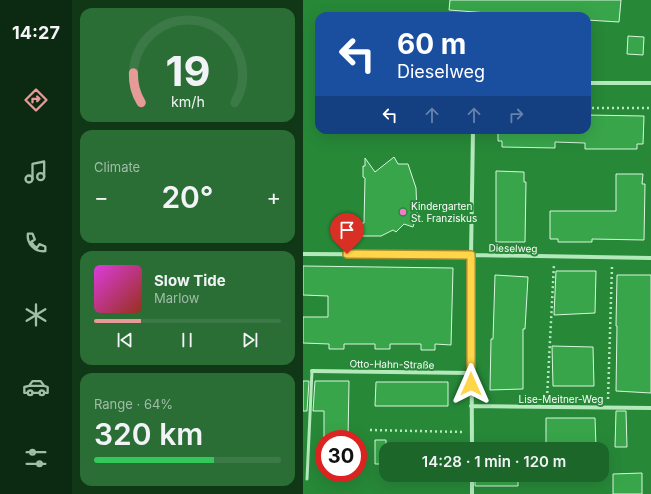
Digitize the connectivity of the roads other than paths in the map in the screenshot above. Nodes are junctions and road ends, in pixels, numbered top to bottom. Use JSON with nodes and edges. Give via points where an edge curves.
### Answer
{"nodes":[{"id":1,"x":591,"y":83,"type":"edge"},
{"id":2,"x":651,"y":83,"type":"edge"},
{"id":3,"x":473,"y":134,"type":"edge"},
{"id":4,"x":303,"y":254,"type":"edge"},
{"id":5,"x":471,"y":255,"type":"junction"},
{"id":6,"x":651,"y":258,"type":"edge"},
{"id":7,"x":312,"y":371,"type":"joint"},
{"id":8,"x":471,"y":373,"type":"junction"},
{"id":9,"x":471,"y":406,"type":"junction"},
{"id":10,"x":651,"y":408,"type":"edge"},
{"id":11,"x":472,"y":442,"type":"edge"},
{"id":12,"x":307,"y":479,"type":"dead end"},
{"id":13,"x":472,"y":482,"type":"edge"},
{"id":14,"x":472,"y":494,"type":"edge"}],
"edges":[{"from":1,"to":2,"type":"street"},
{"from":3,"to":5,"type":"street"},
{"from":4,"to":5,"type":"street","name":"Dieselweg"},
{"from":5,"to":6,"type":"street","name":"Dieselweg"},
{"from":5,"to":8,"type":"street"},
{"from":7,"to":8,"type":"street","name":"Otto-Hahn-Straße"},
{"from":7,"to":12,"type":"lane"},
{"from":8,"to":9,"type":"street"},
{"from":9,"to":10,"type":"street","name":"Lise-Meitner-Weg"},
{"from":9,"to":11,"type":"street"},
{"from":13,"to":14,"type":"street"}]}
